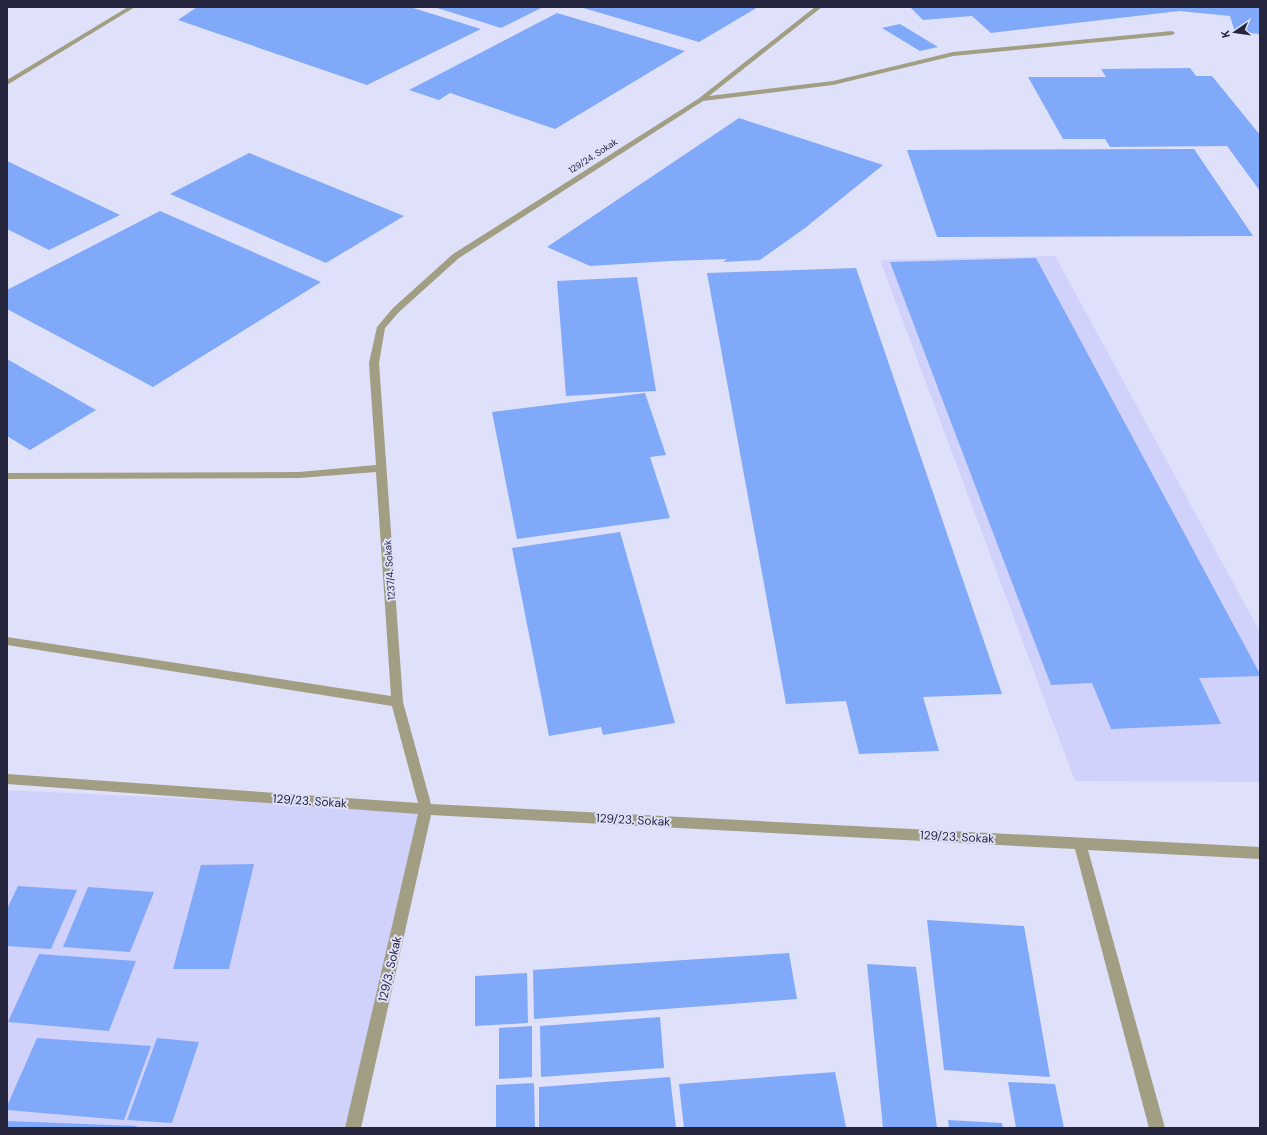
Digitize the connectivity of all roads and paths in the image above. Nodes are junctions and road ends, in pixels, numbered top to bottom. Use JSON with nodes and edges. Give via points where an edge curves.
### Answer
{"nodes":[{"id":1,"x":132,"y":7,"type":"edge"},
{"id":2,"x":819,"y":7,"type":"edge"},
{"id":3,"x":1172,"y":33,"type":"dead end"},
{"id":4,"x":7,"y":83,"type":"edge"},
{"id":5,"x":700,"y":100,"type":"junction"},
{"id":6,"x":381,"y":327,"type":"joint"},
{"id":7,"x":382,"y":468,"type":"junction"},
{"id":8,"x":7,"y":476,"type":"edge"},
{"id":9,"x":7,"y":641,"type":"edge"},
{"id":10,"x":397,"y":702,"type":"junction"},
{"id":11,"x":7,"y":779,"type":"edge"},
{"id":12,"x":426,"y":810,"type":"junction"},
{"id":13,"x":1080,"y":844,"type":"junction"},
{"id":14,"x":1260,"y":853,"type":"edge"},
{"id":15,"x":353,"y":1128,"type":"edge"},
{"id":16,"x":1157,"y":1128,"type":"edge"}],
"edges":[{"from":1,"to":4,"type":"street"},
{"from":2,"to":5,"type":"street","name":"129/24. Sokak"},
{"from":3,"to":5,"type":"street","via":[[953,54],[833,83]]},
{"from":5,"to":6,"type":"street","name":"129/24. Sokak","via":[[456,256],[396,310]]},
{"from":6,"to":7,"type":"street","name":"1237/4. Sokak","via":[[374,363]]},
{"from":7,"to":8,"type":"street","via":[[299,475]]},
{"from":7,"to":10,"type":"street","name":"1237/4. Sokak"},
{"from":9,"to":10,"type":"street"},
{"from":10,"to":12,"type":"street","name":"1237/4. Sokak"},
{"from":11,"to":12,"type":"street","name":"129/23. Sokak"},
{"from":12,"to":13,"type":"street","name":"129/23. Sokak"},
{"from":12,"to":15,"type":"street","name":"129/3. Sokak"},
{"from":13,"to":14,"type":"street","name":"129/23. Sokak"},
{"from":13,"to":16,"type":"street"}]}
